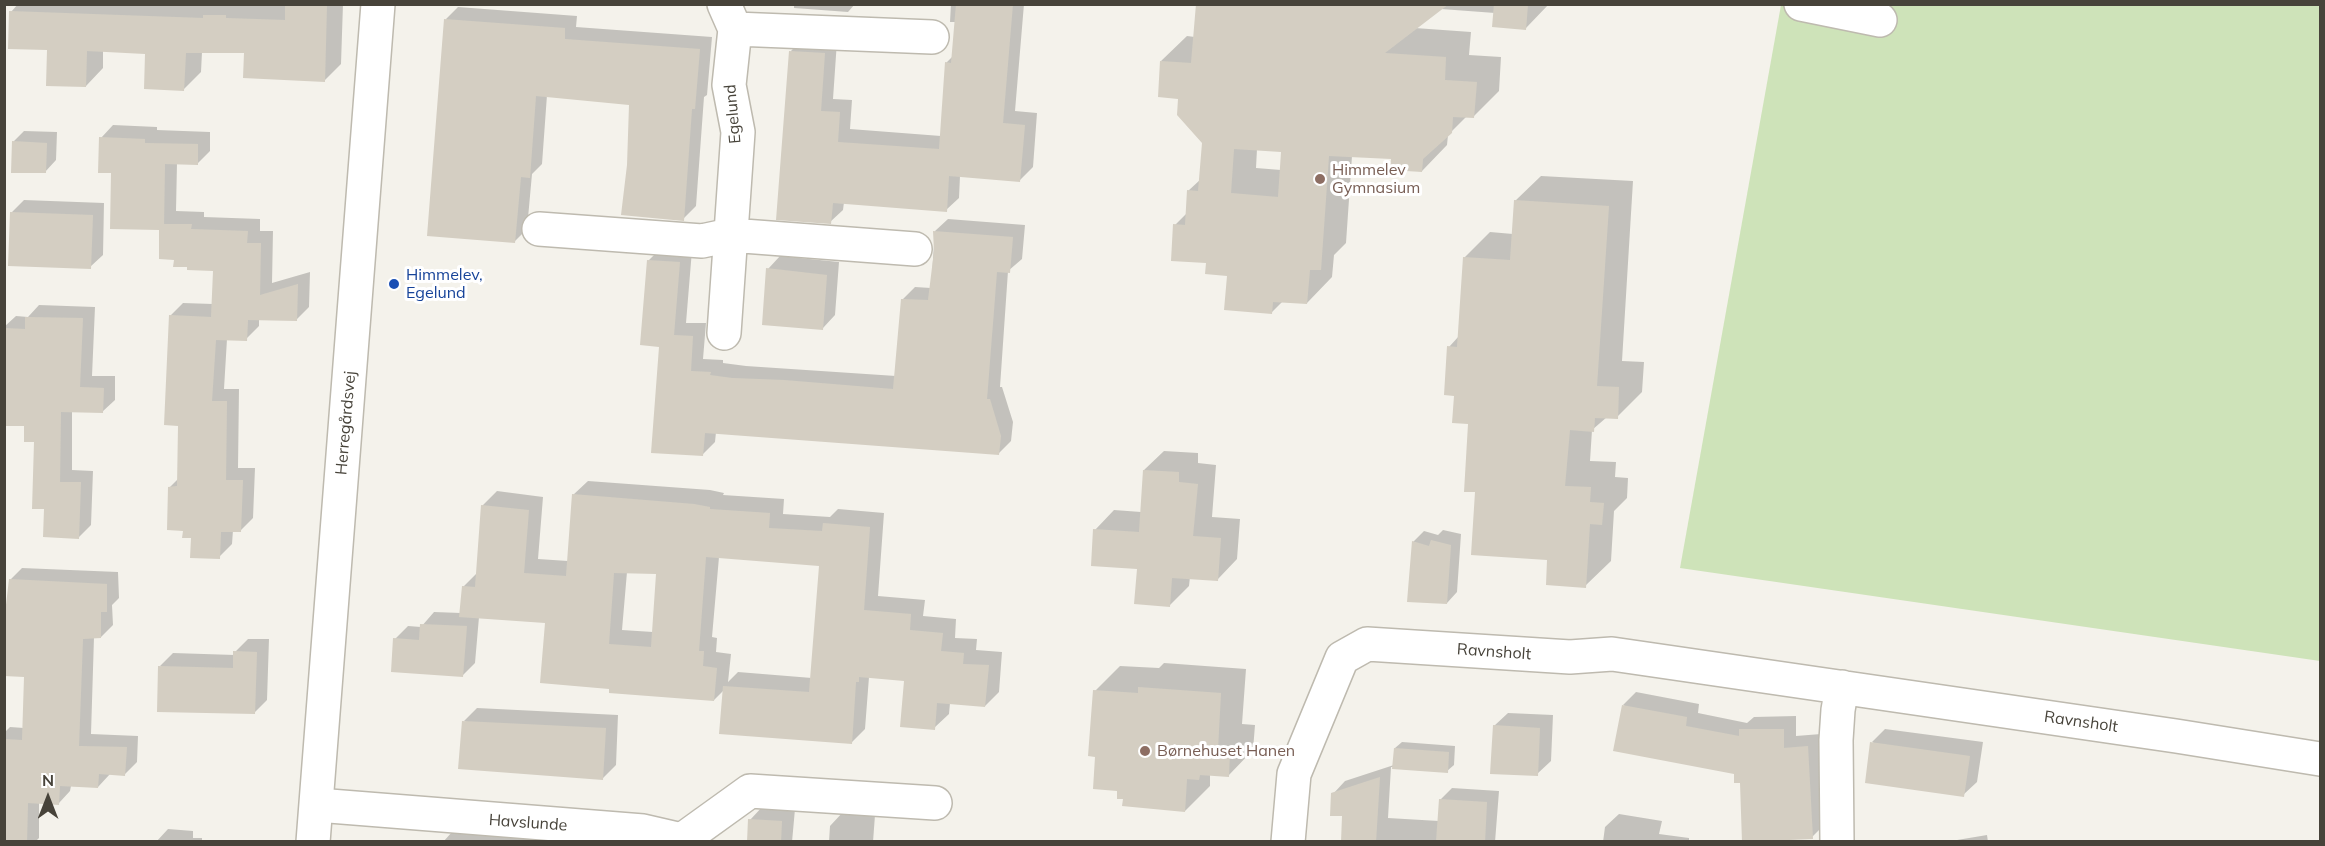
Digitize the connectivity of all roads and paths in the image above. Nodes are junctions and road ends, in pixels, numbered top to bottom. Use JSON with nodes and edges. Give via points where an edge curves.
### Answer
{"nodes":[{"id":1,"x":378,"y":4,"type":"edge"},
{"id":2,"x":1801,"y":4,"type":"edge"},
{"id":3,"x":730,"y":17,"type":"edge"},
{"id":4,"x":1880,"y":20,"type":"dead end"},
{"id":5,"x":932,"y":37,"type":"dead end"},
{"id":6,"x":539,"y":229,"type":"dead end"},
{"id":7,"x":730,"y":235,"type":"junction"},
{"id":8,"x":915,"y":249,"type":"dead end"},
{"id":9,"x":724,"y":333,"type":"dead end"},
{"id":10,"x":1842,"y":687,"type":"junction"},
{"id":11,"x":2320,"y":759,"type":"edge"},
{"id":12,"x":935,"y":803,"type":"dead end"},
{"id":13,"x":316,"y":805,"type":"junction"},
{"id":14,"x":409,"y":827,"type":"edge"},
{"id":15,"x":682,"y":841,"type":"edge"},
{"id":16,"x":314,"y":842,"type":"edge"},
{"id":17,"x":1288,"y":842,"type":"edge"},
{"id":18,"x":1837,"y":842,"type":"edge"}],
"edges":[{"from":1,"to":13,"type":"street","name":"Herregårdsvej"},
{"from":2,"to":4,"type":"street"},
{"from":3,"to":5,"type":"street","name":"Egelund"},
{"from":3,"to":7,"type":"street","name":"Egelund","via":[[729,85],[738,132]]},
{"from":6,"to":7,"type":"street","via":[[702,242]]},
{"from":7,"to":8,"type":"street"},
{"from":7,"to":9,"type":"street","name":"Egelund"},
{"from":10,"to":11,"type":"street","name":"Ravnsholt"},
{"from":10,"to":17,"type":"street","name":"Ravnsholt","via":[[1612,654],[1570,657],[1367,644],[1342,657],[1294,774]]},
{"from":10,"to":18,"type":"street","via":[[1836,740]]},
{"from":12,"to":15,"type":"street","name":"Havslunde","via":[[750,791]]},
{"from":13,"to":14,"type":"street","name":"Havslunde"},
{"from":13,"to":16,"type":"street","name":"Herregårdsvej"},
{"from":14,"to":15,"type":"street","name":"Havslunde","via":[[643,831]]}]}
